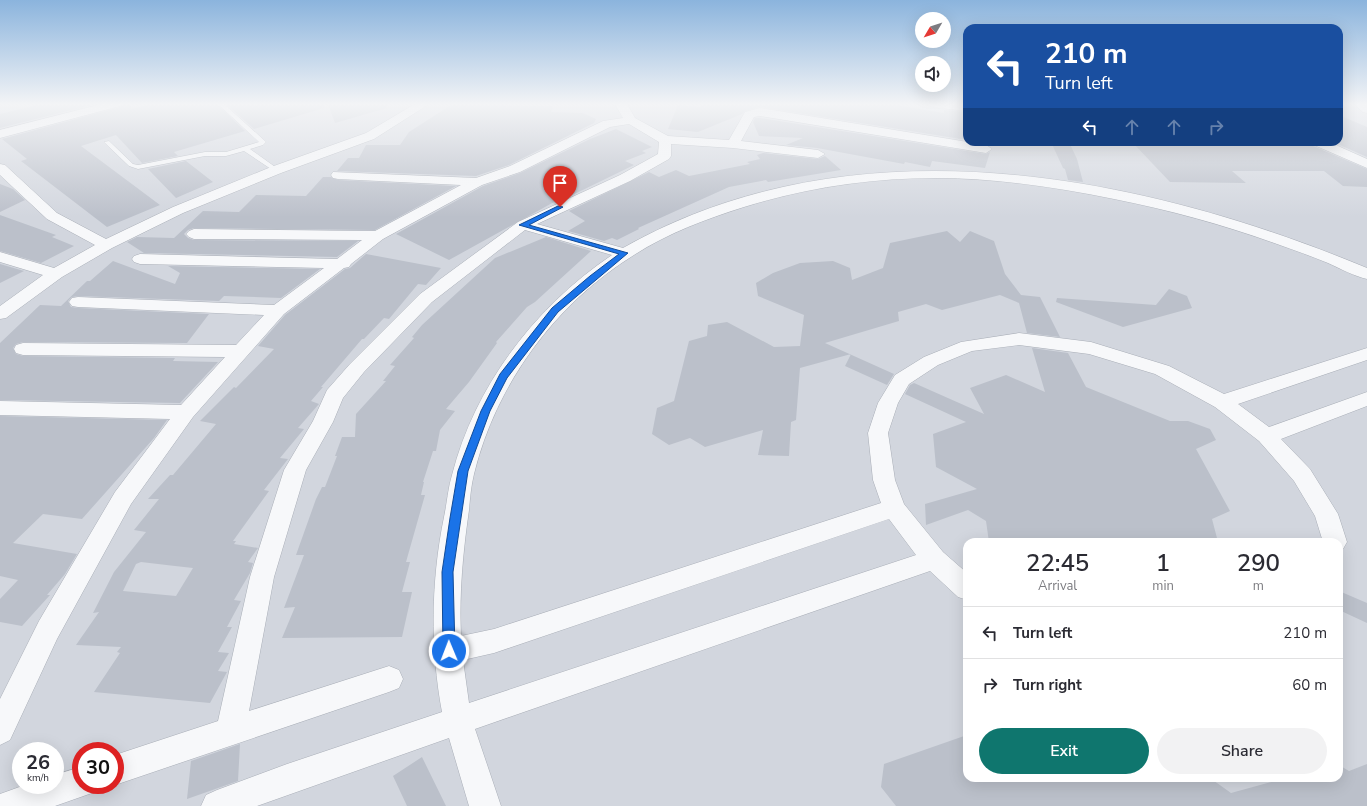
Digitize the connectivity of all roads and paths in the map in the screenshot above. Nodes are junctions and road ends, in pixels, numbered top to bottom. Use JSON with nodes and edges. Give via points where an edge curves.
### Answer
{"nodes":[{"id":1,"x":107,"y":142,"type":"dead end"},
{"id":2,"x":263,"y":142,"type":"edge"},
{"id":3,"x":354,"y":142,"type":"edge"},
{"id":4,"x":570,"y":142,"type":"edge"},
{"id":5,"x":665,"y":142,"type":"edge"},
{"id":6,"x":692,"y":142,"type":"edge"},
{"id":7,"x":941,"y":142,"type":"edge"},
{"id":8,"x":1343,"y":142,"type":"edge"},
{"id":9,"x":733,"y":144,"type":"joint"},
{"id":10,"x":963,"y":145,"type":"edge"},
{"id":11,"x":968,"y":146,"type":"edge"},
{"id":12,"x":1327,"y":146,"type":"edge"},
{"id":13,"x":245,"y":149,"type":"junction"},
{"id":14,"x":986,"y":149,"type":"dead end"},
{"id":15,"x":1367,"y":151,"type":"edge"},
{"id":16,"x":818,"y":154,"type":"dead end"},
{"id":17,"x":1367,"y":164,"type":"edge"},
{"id":18,"x":0,"y":168,"type":"edge"},
{"id":19,"x":276,"y":170,"type":"junction"},
{"id":20,"x":338,"y":174,"type":"dead end"},
{"id":21,"x":477,"y":182,"type":"junction"},
{"id":22,"x":523,"y":225,"type":"junction"},
{"id":23,"x":194,"y":234,"type":"dead end"},
{"id":24,"x":378,"y":236,"type":"junction"},
{"id":25,"x":106,"y":245,"type":"junction"},
{"id":26,"x":624,"y":253,"type":"junction"},
{"id":27,"x":0,"y":257,"type":"edge"},
{"id":28,"x":140,"y":260,"type":"dead end"},
{"id":29,"x":343,"y":264,"type":"junction"},
{"id":30,"x":56,"y":274,"type":"junction"},
{"id":31,"x":1367,"y":274,"type":"edge"},
{"id":32,"x":78,"y":302,"type":"dead end"},
{"id":33,"x":278,"y":310,"type":"junction"},
{"id":34,"x":0,"y":314,"type":"edge"},
{"id":35,"x":23,"y":349,"type":"dead end"},
{"id":36,"x":240,"y":351,"type":"junction"},
{"id":37,"x":1367,"y":354,"type":"edge"},
{"id":38,"x":1367,"y":399,"type":"edge"},
{"id":39,"x":1222,"y":402,"type":"junction"},
{"id":40,"x":0,"y":408,"type":"edge"},
{"id":41,"x":186,"y":412,"type":"junction"},
{"id":42,"x":1266,"y":436,"type":"junction"},
{"id":43,"x":894,"y":508,"type":"junction"},
{"id":44,"x":1334,"y":538,"type":"edge"},
{"id":45,"x":934,"y":559,"type":"junction"},
{"id":46,"x":963,"y":586,"type":"edge"},
{"id":47,"x":449,"y":651,"type":"junction"},
{"id":48,"x":389,"y":679,"type":"dead end"},
{"id":49,"x":460,"y":721,"type":"junction"},
{"id":50,"x":0,"y":730,"type":"edge"},
{"id":51,"x":231,"y":730,"type":"junction"},
{"id":52,"x":124,"y":767,"type":"edge"},
{"id":53,"x":72,"y":785,"type":"edge"},
{"id":54,"x":9,"y":806,"type":"edge"},
{"id":55,"x":217,"y":806,"type":"edge"},
{"id":56,"x":485,"y":806,"type":"edge"}],
"edges":[{"from":1,"to":13,"type":"lane","via":[[131,165],[138,167]]},
{"from":2,"to":13,"type":"lane"},
{"from":3,"to":19,"type":"street"},
{"from":4,"to":21,"type":"street","via":[[515,169]]},
{"from":5,"to":22,"type":"street","via":[[664,156],[651,164]]},
{"from":6,"to":9,"type":"street"},
{"from":7,"to":10,"type":"street"},
{"from":8,"to":15,"type":"street"},
{"from":9,"to":16,"type":"street"},
{"from":11,"to":14,"type":"street"},
{"from":12,"to":17,"type":"street"},
{"from":13,"to":19,"type":"lane"},
{"from":18,"to":25,"type":"street","via":[[52,216]]},
{"from":19,"to":25,"type":"street","via":[[178,210]]},
{"from":20,"to":21,"type":"street"},
{"from":21,"to":24,"type":"street"},
{"from":22,"to":26,"type":"street"},
{"from":22,"to":51,"type":"street","via":[[426,298],[356,368],[334,395],[323,422],[295,470],[264,569]]},
{"from":23,"to":24,"type":"street"},
{"from":24,"to":29,"type":"street"},
{"from":25,"to":30,"type":"street"},
{"from":26,"to":31,"type":"street","via":[[687,223],[738,204],[789,190],[894,175],[936,174],[1049,184],[1109,193],[1179,208],[1324,255]]},
{"from":26,"to":47,"type":"street","via":[[555,310],[503,376],[485,411],[463,471],[448,572]]},
{"from":27,"to":30,"type":"street"},
{"from":28,"to":29,"type":"street"},
{"from":29,"to":33,"type":"street"},
{"from":30,"to":34,"type":"street"},
{"from":32,"to":33,"type":"street"},
{"from":33,"to":36,"type":"street"},
{"from":35,"to":36,"type":"street"},
{"from":36,"to":41,"type":"street"},
{"from":37,"to":39,"type":"street"},
{"from":38,"to":42,"type":"street"},
{"from":39,"to":42,"type":"street"},
{"from":39,"to":43,"type":"street","via":[[1162,370],[1091,348],[1019,339],[968,346],[931,361],[902,380],[888,403],[878,433],[884,480]]},
{"from":40,"to":41,"type":"street"},
{"from":41,"to":50,"type":"street","via":[[122,498],[48,630]]},
{"from":42,"to":44,"type":"street","via":[[1302,475],[1326,514]]},
{"from":43,"to":45,"type":"street"},
{"from":43,"to":47,"type":"street","via":[[494,641]]},
{"from":45,"to":46,"type":"street"},
{"from":45,"to":49,"type":"street"},
{"from":47,"to":49,"type":"street","via":[[452,689]]},
{"from":48,"to":51,"type":"street"},
{"from":49,"to":55,"type":"street","via":[[287,779]]},
{"from":49,"to":56,"type":"street"},
{"from":51,"to":52,"type":"street"},
{"from":53,"to":54,"type":"street"}]}
